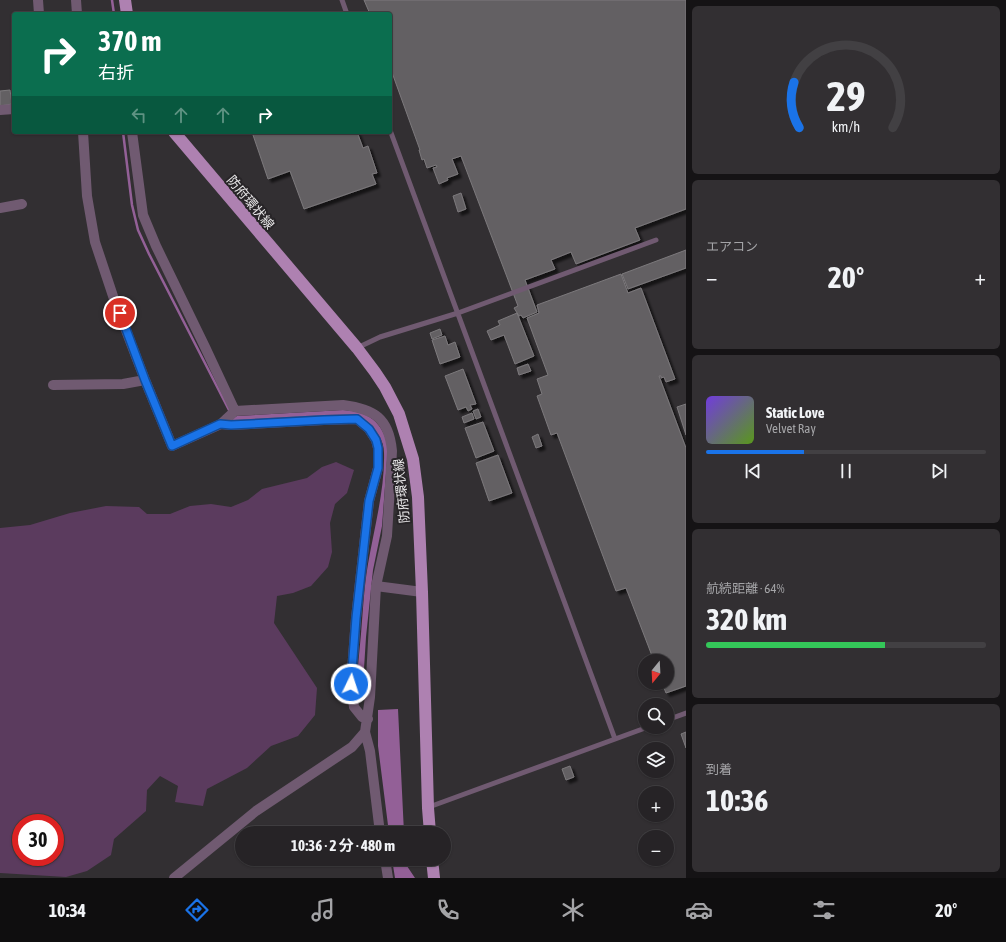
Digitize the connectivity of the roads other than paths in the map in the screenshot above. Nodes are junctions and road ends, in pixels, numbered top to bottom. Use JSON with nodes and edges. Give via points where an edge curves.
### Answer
{"nodes":[{"id":1,"x":38,"y":0,"type":"edge"},
{"id":2,"x":76,"y":0,"type":"edge"},
{"id":3,"x":126,"y":0,"type":"edge"},
{"id":4,"x":342,"y":0,"type":"edge"},
{"id":5,"x":39,"y":12,"type":"edge"},
{"id":6,"x":77,"y":12,"type":"edge"},
{"id":7,"x":127,"y":12,"type":"edge"},
{"id":8,"x":346,"y":12,"type":"edge"},
{"id":9,"x":12,"y":109,"type":"edge"},
{"id":10,"x":0,"y":110,"type":"edge"},
{"id":11,"x":83,"y":134,"type":"edge"},
{"id":12,"x":132,"y":134,"type":"edge"},
{"id":13,"x":176,"y":134,"type":"edge"},
{"id":14,"x":391,"y":134,"type":"edge"},
{"id":15,"x":22,"y":204,"type":"dead end"},
{"id":16,"x":0,"y":208,"type":"edge"},
{"id":17,"x":656,"y":240,"type":"dead end"},
{"id":18,"x":458,"y":313,"type":"junction"},
{"id":19,"x":357,"y":348,"type":"junction"},
{"id":20,"x":145,"y":380,"type":"junction"},
{"id":21,"x":53,"y":385,"type":"dead end"},
{"id":22,"x":234,"y":411,"type":"junction"},
{"id":23,"x":220,"y":424,"type":"junction"},
{"id":24,"x":376,"y":586,"type":"junction"},
{"id":25,"x":422,"y":592,"type":"junction"},
{"id":26,"x":686,"y":713,"type":"edge"},
{"id":27,"x":674,"y":717,"type":"edge"},
{"id":28,"x":368,"y":719,"type":"junction"},
{"id":29,"x":638,"y":731,"type":"edge"},
{"id":30,"x":365,"y":732,"type":"junction"},
{"id":31,"x":615,"y":739,"type":"junction"},
{"id":32,"x":428,"y":808,"type":"junction"},
{"id":33,"x":379,"y":826,"type":"edge"},
{"id":34,"x":429,"y":826,"type":"edge"},
{"id":35,"x":386,"y":866,"type":"edge"},
{"id":36,"x":433,"y":866,"type":"edge"},
{"id":37,"x":174,"y":878,"type":"edge"},
{"id":38,"x":388,"y":878,"type":"edge"},
{"id":39,"x":434,"y":878,"type":"edge"}],
"edges":[{"from":1,"to":5,"type":"street"},
{"from":2,"to":6,"type":"street"},
{"from":3,"to":7,"type":"main road"},
{"from":4,"to":8,"type":"lane"},
{"from":9,"to":10,"type":"street"},
{"from":11,"to":20,"type":"street","via":[[87,196],[95,242]]},
{"from":12,"to":22,"type":"street","via":[[143,214]]},
{"from":13,"to":19,"type":"main road","name":"防府環状線"},
{"from":14,"to":18,"type":"lane"},
{"from":15,"to":16,"type":"street"},
{"from":17,"to":18,"type":"lane"},
{"from":18,"to":19,"type":"lane","via":[[380,337]]},
{"from":18,"to":31,"type":"lane"},
{"from":19,"to":25,"type":"main road","name":"防府環状線","via":[[379,377],[399,414],[414,459]]},
{"from":20,"to":21,"type":"street","via":[[123,384]]},
{"from":20,"to":23,"type":"street","via":[[172,446]]},
{"from":22,"to":23,"type":"street"},
{"from":22,"to":24,"type":"street","via":[[343,405],[358,407],[375,414],[386,427],[391,438],[392,451],[387,536]]},
{"from":23,"to":28,"type":"street","via":[[357,419],[369,429],[376,440],[378,468],[369,501],[351,684],[354,707],[362,717]]},
{"from":24,"to":25,"type":"street"},
{"from":24,"to":28,"type":"street"},
{"from":25,"to":32,"type":"main road","name":"防府環状線"},
{"from":26,"to":27,"type":"lane"},
{"from":28,"to":30,"type":"street"},
{"from":29,"to":31,"type":"lane"},
{"from":30,"to":33,"type":"street","via":[[370,751]]},
{"from":30,"to":37,"type":"street","via":[[352,747],[256,811]]},
{"from":31,"to":32,"type":"lane"},
{"from":32,"to":34,"type":"main road","name":"防府環状線"},
{"from":35,"to":38,"type":"street"},
{"from":36,"to":39,"type":"main road"}]}
